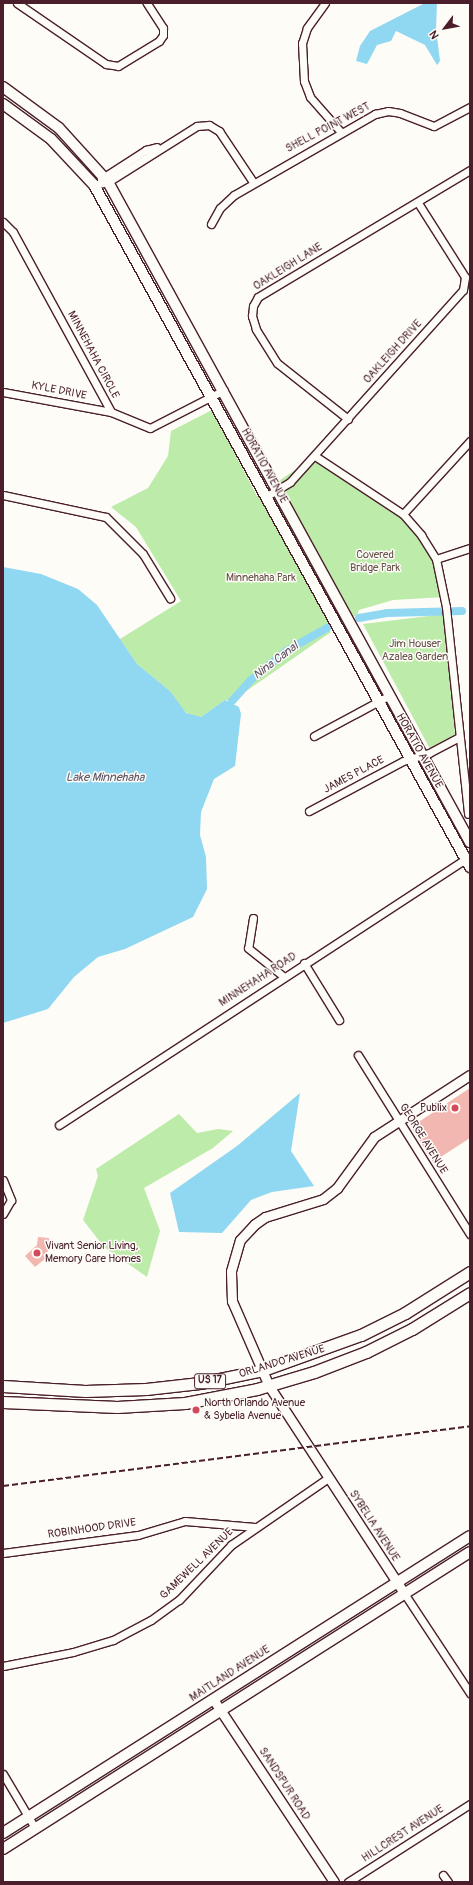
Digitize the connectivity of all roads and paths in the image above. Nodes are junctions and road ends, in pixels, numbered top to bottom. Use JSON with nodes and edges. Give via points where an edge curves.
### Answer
{"nodes":[{"id":1,"x":17,"y":3,"type":"edge"},
{"id":2,"x":147,"y":3,"type":"edge"},
{"id":3,"x":325,"y":3,"type":"edge"},
{"id":4,"x":3,"y":88,"type":"edge"},
{"id":5,"x":3,"y":104,"type":"edge"},
{"id":6,"x":470,"y":107,"type":"edge"},
{"id":7,"x":340,"y":131,"type":"junction"},
{"id":8,"x":470,"y":170,"type":"edge"},
{"id":9,"x":106,"y":179,"type":"junction"},
{"id":10,"x":253,"y":182,"type":"junction"},
{"id":11,"x":94,"y":185,"type":"junction"},
{"id":12,"x":418,"y":203,"type":"junction"},
{"id":13,"x":3,"y":222,"type":"edge"},
{"id":14,"x":211,"y":224,"type":"dead end"},
{"id":15,"x":224,"y":390,"type":"junction"},
{"id":16,"x":3,"y":392,"type":"edge"},
{"id":17,"x":212,"y":396,"type":"junction"},
{"id":18,"x":110,"y":412,"type":"junction"},
{"id":19,"x":348,"y":419,"type":"junction"},
{"id":20,"x":470,"y":441,"type":"edge"},
{"id":21,"x":315,"y":456,"type":"junction"},
{"id":22,"x":278,"y":490,"type":"junction"},
{"id":23,"x":3,"y":495,"type":"edge"},
{"id":24,"x":267,"y":496,"type":"junction"},
{"id":25,"x":403,"y":514,"type":"junction"},
{"id":26,"x":470,"y":548,"type":"edge"},
{"id":27,"x":436,"y":559,"type":"junction"},
{"id":28,"x":170,"y":598,"type":"dead end"},
{"id":29,"x":390,"y":695,"type":"junction"},
{"id":30,"x":379,"y":702,"type":"junction"},
{"id":31,"x":314,"y":736,"type":"dead end"},
{"id":32,"x":459,"y":737,"type":"junction"},
{"id":33,"x":422,"y":756,"type":"junction"},
{"id":34,"x":410,"y":759,"type":"junction"},
{"id":35,"x":309,"y":811,"type":"dead end"},
{"id":36,"x":468,"y":814,"type":"dead end"},
{"id":37,"x":470,"y":842,"type":"edge"},
{"id":38,"x":468,"y":861,"type":"edge"},
{"id":39,"x":253,"y":918,"type":"dead end"},
{"id":40,"x":304,"y":963,"type":"junction"},
{"id":41,"x":282,"y":976,"type":"junction"},
{"id":42,"x":339,"y":1020,"type":"dead end"},
{"id":43,"x":358,"y":1055,"type":"dead end"},
{"id":44,"x":470,"y":1075,"type":"edge"},
{"id":45,"x":399,"y":1121,"type":"junction"},
{"id":46,"x":59,"y":1125,"type":"dead end"},
{"id":47,"x":3,"y":1180,"type":"edge"},
{"id":48,"x":3,"y":1214,"type":"edge"},
{"id":49,"x":470,"y":1234,"type":"edge"},
{"id":50,"x":470,"y":1272,"type":"edge"},
{"id":51,"x":470,"y":1293,"type":"edge"},
{"id":52,"x":263,"y":1370,"type":"junction"},
{"id":53,"x":3,"y":1386,"type":"edge"},
{"id":54,"x":269,"y":1386,"type":"junction"},
{"id":55,"x":3,"y":1402,"type":"edge"},
{"id":56,"x":328,"y":1478,"type":"junction"},
{"id":57,"x":255,"y":1527,"type":"junction"},
{"id":58,"x":470,"y":1536,"type":"edge"},
{"id":59,"x":470,"y":1552,"type":"edge"},
{"id":60,"x":3,"y":1553,"type":"edge"},
{"id":61,"x":396,"y":1582,"type":"junction"},
{"id":62,"x":404,"y":1593,"type":"junction"},
{"id":63,"x":3,"y":1666,"type":"edge"},
{"id":64,"x":470,"y":1694,"type":"edge"},
{"id":65,"x":214,"y":1699,"type":"junction"},
{"id":66,"x":221,"y":1710,"type":"junction"},
{"id":67,"x":3,"y":1774,"type":"edge"},
{"id":68,"x":470,"y":1804,"type":"edge"},
{"id":69,"x":29,"y":1816,"type":"junction"},
{"id":70,"x":36,"y":1828,"type":"junction"},
{"id":71,"x":3,"y":1833,"type":"edge"},
{"id":72,"x":3,"y":1849,"type":"edge"},
{"id":73,"x":443,"y":1875,"type":"dead end"},
{"id":74,"x":334,"y":1882,"type":"edge"},
{"id":75,"x":348,"y":1882,"type":"edge"},
{"id":76,"x":448,"y":1882,"type":"edge"}],
"edges":[{"from":1,"to":2,"type":"street","via":[[106,64],[118,66],[159,41],[163,35],[163,28]]},
{"from":3,"to":7,"type":"street","via":[[307,28],[302,43],[304,82],[310,97]]},
{"from":4,"to":9,"type":"main road","name":"HORATIO AVENUE","via":[[59,128]]},
{"from":5,"to":11,"type":"main road","name":"HORATIO AVENUE","via":[[51,139]]},
{"from":6,"to":7,"type":"street","name":"SHELL POINT WEST","via":[[434,126],[388,111],[375,114]]},
{"from":7,"to":10,"type":"street","name":"SHELL POINT WEST"},
{"from":8,"to":12,"type":"street","name":"OAKLEIGH LANE"},
{"from":9,"to":10,"type":"street","via":[[197,126],[209,125],[218,131]]},
{"from":9,"to":11,"type":"street"},
{"from":9,"to":15,"type":"main road","name":"HORATIO AVENUE"},
{"from":10,"to":14,"type":"street","name":"SHELL POINT WEST","via":[[220,208]]},
{"from":11,"to":17,"type":"main road","name":"HORATIO AVENUE"},
{"from":12,"to":19,"type":"street","name":"OAKLEIGH DRIVE","via":[[464,277],[463,290]]},
{"from":12,"to":19,"type":"street","name":"OAKLEIGH LANE","via":[[258,297],[253,306],[252,316],[256,329],[277,363]]},
{"from":13,"to":18,"type":"street","name":"MINNEHAHA CIRCLE","via":[[14,232]]},
{"from":15,"to":17,"type":"street","name":"MINNEHAHA CIRCLE"},
{"from":15,"to":22,"type":"main road","name":"HORATIO AVENUE"},
{"from":16,"to":18,"type":"street","name":"KYLE DRIVE"},
{"from":17,"to":18,"type":"street","name":"MINNEHAHA CIRCLE","via":[[153,428]]},
{"from":17,"to":24,"type":"main road","name":"HORATIO AVENUE"},
{"from":19,"to":21,"type":"street","name":"OAKLEIGH DRIVE"},
{"from":20,"to":25,"type":"street"},
{"from":21,"to":22,"type":"street","name":"OAKLEIGH DRIVE","via":[[290,482]]},
{"from":21,"to":25,"type":"street"},
{"from":22,"to":24,"type":"street","name":"OAKLEIGH DRIVE"},
{"from":22,"to":29,"type":"main road","name":"HORATIO AVENUE"},
{"from":23,"to":28,"type":"street","via":[[106,517],[143,554]]},
{"from":24,"to":30,"type":"main road","name":"HORATIO AVENUE"},
{"from":25,"to":27,"type":"street","via":[[421,535]]},
{"from":26,"to":27,"type":"street"},
{"from":27,"to":32,"type":"street","via":[[446,607]]},
{"from":29,"to":30,"type":"street"},
{"from":29,"to":33,"type":"main road","name":"HORATIO AVENUE"},
{"from":30,"to":31,"type":"street"},
{"from":30,"to":34,"type":"main road","name":"HORATIO AVENUE"},
{"from":32,"to":33,"type":"street","name":"JAMES PLACE"},
{"from":32,"to":36,"type":"street"},
{"from":33,"to":34,"type":"street","name":"JAMES PLACE"},
{"from":33,"to":37,"type":"main road","name":"HORATIO AVENUE"},
{"from":34,"to":35,"type":"street","name":"JAMES PLACE"},
{"from":34,"to":38,"type":"main road","name":"HORATIO AVENUE"},
{"from":38,"to":40,"type":"street","name":"MINNEHAHA ROAD"},
{"from":39,"to":41,"type":"street","via":[[248,948]]},
{"from":40,"to":41,"type":"street","name":"MINNEHAHA ROAD"},
{"from":40,"to":42,"type":"street"},
{"from":41,"to":46,"type":"street","name":"MINNEHAHA ROAD"},
{"from":43,"to":45,"type":"street","name":"GEORGE AVENUE"},
{"from":44,"to":45,"type":"street","name":"SYBELIA AVENUE"},
{"from":45,"to":49,"type":"street","name":"GEORGE AVENUE"},
{"from":45,"to":52,"type":"street","name":"SYBELIA AVENUE","via":[[374,1138],[337,1188],[324,1199],[265,1217],[240,1240],[231,1271],[232,1301]]},
{"from":47,"to":48,"type":"street","via":[[12,1200]]},
{"from":50,"to":52,"type":"main road","name":"ORLANDO AVENUE","number":"US 17","via":[[405,1313],[361,1335]]},
{"from":51,"to":54,"type":"main road","name":"ORLANDO AVENUE","number":"US 17","via":[[412,1329],[366,1352]]},
{"from":52,"to":53,"type":"main road","name":"ORLANDO AVENUE","number":"US 17","via":[[200,1383],[146,1389],[85,1391]]},
{"from":52,"to":54,"type":"street","name":"SYBELIA AVENUE"},
{"from":54,"to":55,"type":"main road","name":"ORLANDO AVENUE","number":"US 17","via":[[203,1400],[141,1406],[84,1407]]},
{"from":54,"to":56,"type":"street","name":"SYBELIA AVENUE"},
{"from":56,"to":57,"type":"street","name":"GAMEWELL AVENUE"},
{"from":56,"to":61,"type":"street","name":"SYBELIA AVENUE"},
{"from":57,"to":60,"type":"street","name":"ROBINHOOD DRIVE","via":[[185,1521],[138,1535]]},
{"from":57,"to":63,"type":"street","name":"GAMEWELL AVENUE","via":[[230,1545],[179,1600],[151,1620],[113,1640],[73,1652]]},
{"from":58,"to":61,"type":"main road","name":"MAITLAND AVENUE"},
{"from":59,"to":62,"type":"main road"},
{"from":61,"to":62,"type":"street","name":"SYBELIA AVENUE"},
{"from":61,"to":65,"type":"main road","name":"MAITLAND AVENUE"},
{"from":62,"to":64,"type":"street","name":"SYBELIA AVENUE"},
{"from":62,"to":66,"type":"main road"},
{"from":65,"to":66,"type":"street","name":"SANDSPUR ROAD"},
{"from":65,"to":69,"type":"main road","name":"MAITLAND AVENUE"},
{"from":66,"to":70,"type":"main road"},
{"from":66,"to":74,"type":"street","name":"SANDSPUR ROAD"},
{"from":67,"to":69,"type":"street"},
{"from":68,"to":75,"type":"street","name":"HILLCREST AVENUE"},
{"from":69,"to":70,"type":"street"},
{"from":69,"to":71,"type":"main road","name":"MAITLAND AVENUE"},
{"from":70,"to":72,"type":"main road"},
{"from":73,"to":76,"type":"street"}]}
